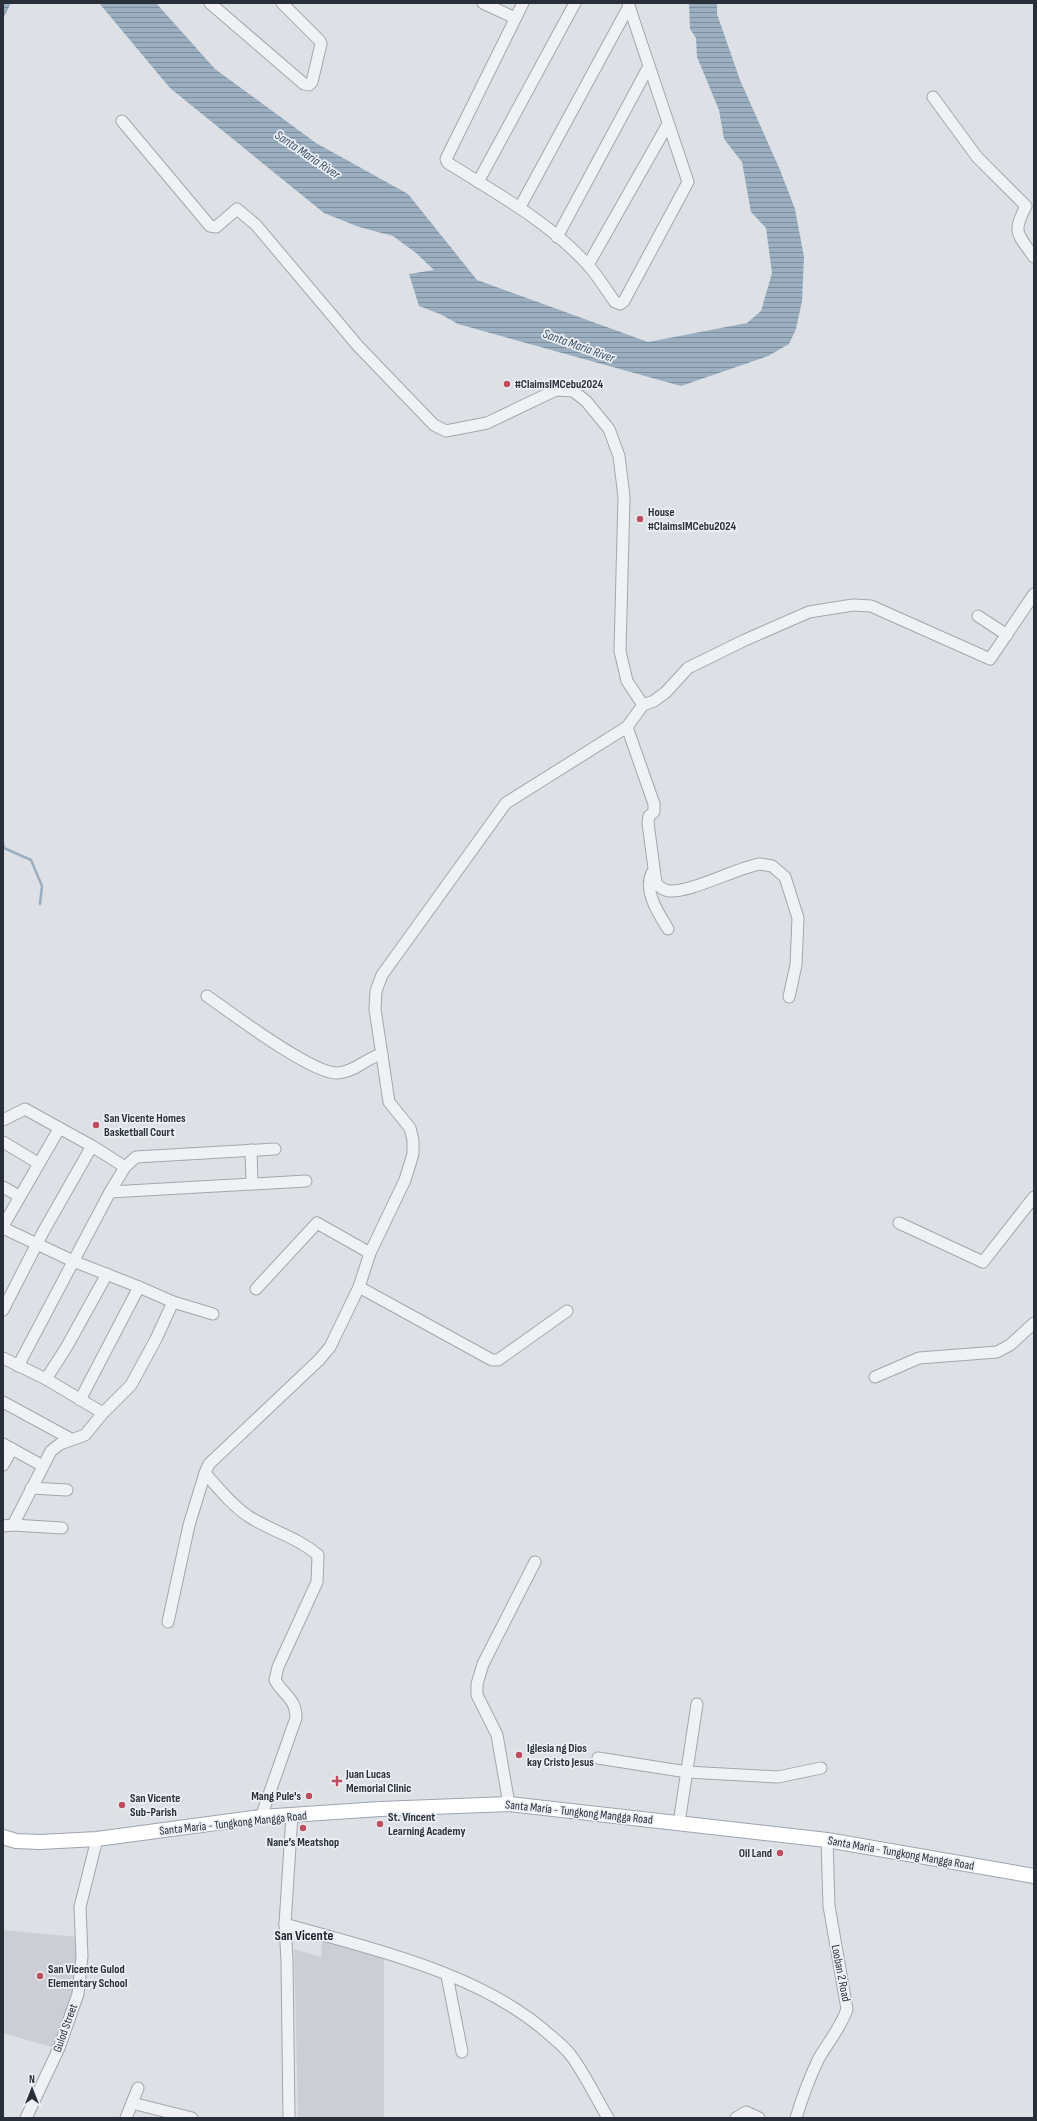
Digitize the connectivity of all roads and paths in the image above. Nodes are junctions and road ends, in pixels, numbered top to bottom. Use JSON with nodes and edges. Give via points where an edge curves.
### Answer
{"nodes":[{"id":1,"x":210,"y":3,"type":"edge"},
{"id":2,"x":282,"y":3,"type":"edge"},
{"id":3,"x":483,"y":3,"type":"edge"},
{"id":4,"x":523,"y":3,"type":"edge"},
{"id":5,"x":575,"y":3,"type":"edge"},
{"id":6,"x":629,"y":5,"type":"edge"},
{"id":7,"x":515,"y":18,"type":"junction"},
{"id":8,"x":649,"y":66,"type":"junction"},
{"id":9,"x":933,"y":97,"type":"dead end"},
{"id":10,"x":122,"y":121,"type":"dead end"},
{"id":11,"x":668,"y":124,"type":"junction"},
{"id":12,"x":478,"y":182,"type":"junction"},
{"id":13,"x":520,"y":207,"type":"junction"},
{"id":14,"x":1030,"y":207,"type":"edge"},
{"id":15,"x":557,"y":237,"type":"junction"},
{"id":16,"x":1034,"y":257,"type":"edge"},
{"id":17,"x":588,"y":265,"type":"junction"},
{"id":18,"x":1034,"y":594,"type":"edge"},
{"id":19,"x":978,"y":616,"type":"dead end"},
{"id":20,"x":1007,"y":635,"type":"junction"},
{"id":21,"x":643,"y":705,"type":"junction"},
{"id":22,"x":627,"y":727,"type":"junction"},
{"id":23,"x":654,"y":869,"type":"junction"},
{"id":24,"x":668,"y":929,"type":"dead end"},
{"id":25,"x":207,"y":996,"type":"dead end"},
{"id":26,"x":789,"y":997,"type":"dead end"},
{"id":27,"x":382,"y":1054,"type":"junction"},
{"id":28,"x":3,"y":1120,"type":"edge"},
{"id":29,"x":59,"y":1129,"type":"junction"},
{"id":30,"x":3,"y":1142,"type":"edge"},
{"id":31,"x":92,"y":1146,"type":"junction"},
{"id":32,"x":275,"y":1149,"type":"dead end"},
{"id":33,"x":251,"y":1150,"type":"junction"},
{"id":34,"x":38,"y":1163,"type":"junction"},
{"id":35,"x":125,"y":1167,"type":"junction"},
{"id":36,"x":306,"y":1181,"type":"dead end"},
{"id":37,"x":252,"y":1184,"type":"junction"},
{"id":38,"x":3,"y":1187,"type":"edge"},
{"id":39,"x":110,"y":1192,"type":"junction"},
{"id":40,"x":19,"y":1196,"type":"junction"},
{"id":41,"x":1034,"y":1196,"type":"edge"},
{"id":42,"x":899,"y":1223,"type":"dead end"},
{"id":43,"x":3,"y":1227,"type":"edge"},
{"id":44,"x":38,"y":1244,"type":"junction"},
{"id":45,"x":370,"y":1253,"type":"junction"},
{"id":46,"x":73,"y":1261,"type":"junction"},
{"id":47,"x":107,"y":1274,"type":"junction"},
{"id":48,"x":139,"y":1287,"type":"junction"},
{"id":49,"x":359,"y":1287,"type":"junction"},
{"id":50,"x":256,"y":1289,"type":"dead end"},
{"id":51,"x":173,"y":1302,"type":"junction"},
{"id":52,"x":3,"y":1310,"type":"edge"},
{"id":53,"x":567,"y":1311,"type":"dead end"},
{"id":54,"x":213,"y":1314,"type":"dead end"},
{"id":55,"x":1034,"y":1323,"type":"edge"},
{"id":56,"x":3,"y":1358,"type":"edge"},
{"id":57,"x":18,"y":1366,"type":"junction"},
{"id":58,"x":875,"y":1377,"type":"dead end"},
{"id":59,"x":46,"y":1379,"type":"junction"},
{"id":60,"x":80,"y":1400,"type":"junction"},
{"id":61,"x":3,"y":1402,"type":"edge"},
{"id":62,"x":103,"y":1413,"type":"junction"},
{"id":63,"x":71,"y":1439,"type":"junction"},
{"id":64,"x":8,"y":1446,"type":"edge"},
{"id":65,"x":3,"y":1465,"type":"edge"},
{"id":66,"x":43,"y":1466,"type":"junction"},
{"id":67,"x":204,"y":1473,"type":"junction"},
{"id":68,"x":31,"y":1488,"type":"junction"},
{"id":69,"x":66,"y":1490,"type":"dead end"},
{"id":70,"x":8,"y":1526,"type":"edge"},
{"id":71,"x":62,"y":1528,"type":"dead end"},
{"id":72,"x":535,"y":1562,"type":"dead end"},
{"id":73,"x":168,"y":1622,"type":"dead end"},
{"id":74,"x":697,"y":1704,"type":"dead end"},
{"id":75,"x":598,"y":1758,"type":"dead end"},
{"id":76,"x":821,"y":1768,"type":"dead end"},
{"id":77,"x":687,"y":1772,"type":"junction"},
{"id":78,"x":509,"y":1804,"type":"junction"},
{"id":79,"x":292,"y":1815,"type":"junction"},
{"id":80,"x":262,"y":1817,"type":"junction"},
{"id":81,"x":680,"y":1823,"type":"junction"},
{"id":82,"x":3,"y":1837,"type":"edge"},
{"id":83,"x":97,"y":1839,"type":"junction"},
{"id":84,"x":827,"y":1840,"type":"junction"},
{"id":85,"x":1034,"y":1876,"type":"edge"},
{"id":86,"x":285,"y":1924,"type":"junction"},
{"id":87,"x":447,"y":1976,"type":"junction"},
{"id":88,"x":462,"y":2052,"type":"dead end"},
{"id":89,"x":138,"y":2088,"type":"dead end"},
{"id":90,"x":132,"y":2103,"type":"junction"},
{"id":91,"x":26,"y":2118,"type":"edge"},
{"id":92,"x":126,"y":2118,"type":"edge"},
{"id":93,"x":192,"y":2118,"type":"edge"},
{"id":94,"x":289,"y":2118,"type":"edge"},
{"id":95,"x":608,"y":2118,"type":"edge"},
{"id":96,"x":736,"y":2118,"type":"edge"},
{"id":97,"x":759,"y":2118,"type":"edge"},
{"id":98,"x":796,"y":2118,"type":"edge"}],
"edges":[{"from":1,"to":2,"type":"street","via":[[304,84],[309,85],[312,82],[321,44]]},
{"from":3,"to":7,"type":"street"},
{"from":4,"to":7,"type":"street"},
{"from":5,"to":12,"type":"street"},
{"from":6,"to":8,"type":"street"},
{"from":6,"to":13,"type":"street"},
{"from":7,"to":12,"type":"street","via":[[447,155],[448,163]]},
{"from":8,"to":11,"type":"street"},
{"from":8,"to":15,"type":"street"},
{"from":9,"to":14,"type":"street","via":[[977,157]]},
{"from":10,"to":21,"type":"street","via":[[210,226],[216,227],[237,209],[256,226],[358,346],[434,425],[446,431],[487,423],[556,390],[573,391],[586,401],[609,429],[619,456],[624,497],[620,651],[627,681]]},
{"from":11,"to":17,"type":"street"},
{"from":11,"to":17,"type":"street","via":[[688,182],[624,301],[620,304],[615,302]]},
{"from":12,"to":13,"type":"street"},
{"from":13,"to":15,"type":"street"},
{"from":14,"to":16,"type":"street","via":[[1017,225],[1017,231]]},
{"from":15,"to":17,"type":"street"},
{"from":18,"to":20,"type":"street"},
{"from":19,"to":20,"type":"street"},
{"from":20,"to":21,"type":"street","via":[[990,659],[872,606],[853,605],[810,612],[744,640],[688,668],[666,692]]},
{"from":21,"to":22,"type":"street"},
{"from":22,"to":23,"type":"street","via":[[654,804],[648,823]]},
{"from":22,"to":27,"type":"street","via":[[506,803],[382,975],[376,991],[375,1009]]},
{"from":23,"to":24,"type":"street","via":[[650,876],[650,892],[656,909]]},
{"from":23,"to":26,"type":"street","via":[[656,883],[669,891],[760,864],[772,866],[785,877],[798,918],[796,965]]},
{"from":25,"to":27,"type":"street","via":[[273,1042],[325,1072],[346,1071]]},
{"from":27,"to":45,"type":"street","via":[[389,1102],[410,1128],[413,1154],[405,1180]]},
{"from":28,"to":29,"type":"street","via":[[25,1109]]},
{"from":29,"to":31,"type":"street"},
{"from":29,"to":34,"type":"street"},
{"from":30,"to":34,"type":"street"},
{"from":31,"to":35,"type":"street"},
{"from":31,"to":44,"type":"street"},
{"from":32,"to":33,"type":"street"},
{"from":33,"to":35,"type":"street","via":[[136,1157]]},
{"from":33,"to":37,"type":"street"},
{"from":34,"to":40,"type":"street"},
{"from":35,"to":39,"type":"street"},
{"from":36,"to":37,"type":"street"},
{"from":37,"to":39,"type":"street"},
{"from":38,"to":40,"type":"street"},
{"from":39,"to":46,"type":"street"},
{"from":40,"to":43,"type":"street"},
{"from":41,"to":42,"type":"street","via":[[983,1262]]},
{"from":43,"to":44,"type":"street"},
{"from":44,"to":46,"type":"street"},
{"from":44,"to":52,"type":"street"},
{"from":45,"to":49,"type":"street"},
{"from":45,"to":50,"type":"street","via":[[316,1223]]},
{"from":46,"to":47,"type":"street"},
{"from":46,"to":57,"type":"street"},
{"from":47,"to":48,"type":"street"},
{"from":47,"to":59,"type":"street"},
{"from":48,"to":51,"type":"street"},
{"from":48,"to":60,"type":"street"},
{"from":49,"to":53,"type":"street","via":[[492,1360],[498,1360]]},
{"from":49,"to":67,"type":"street","via":[[330,1347],[209,1464]]},
{"from":51,"to":54,"type":"street"},
{"from":51,"to":62,"type":"street","via":[[131,1385]]},
{"from":55,"to":58,"type":"street","via":[[1010,1345],[997,1352],[918,1358]]},
{"from":56,"to":57,"type":"street"},
{"from":57,"to":59,"type":"street"},
{"from":59,"to":60,"type":"street"},
{"from":60,"to":62,"type":"street"},
{"from":61,"to":63,"type":"street"},
{"from":62,"to":63,"type":"street","via":[[85,1435]]},
{"from":63,"to":66,"type":"street","via":[[51,1451]]},
{"from":64,"to":65,"type":"street"},
{"from":64,"to":66,"type":"street"},
{"from":66,"to":68,"type":"street"},
{"from":67,"to":73,"type":"street","via":[[189,1525]]},
{"from":67,"to":80,"type":"street","via":[[248,1516],[306,1544],[318,1555],[316,1582],[278,1666],[275,1680],[292,1700],[296,1708],[296,1718]]},
{"from":68,"to":69,"type":"street"},
{"from":68,"to":70,"type":"street"},
{"from":70,"to":71,"type":"street"},
{"from":72,"to":78,"type":"street","via":[[483,1664],[477,1684],[476,1695],[497,1735]]},
{"from":74,"to":77,"type":"street"},
{"from":75,"to":77,"type":"street"},
{"from":76,"to":77,"type":"street","via":[[778,1777]]},
{"from":77,"to":81,"type":"street"},
{"from":78,"to":79,"type":"main road","name":"Santa Maria - Tungkong Mangga Road"},
{"from":78,"to":81,"type":"main road","name":"Santa Maria - Tungkong Mangga Road"},
{"from":79,"to":80,"type":"main road","name":"Santa Maria - Tungkong Mangga Road"},
{"from":79,"to":86,"type":"street"},
{"from":80,"to":83,"type":"main road","name":"Santa Maria - Tungkong Mangga Road"},
{"from":81,"to":84,"type":"main road","name":"Santa Maria - Tungkong Mangga Road"},
{"from":82,"to":83,"type":"main road","name":"Santa Maria - Tungkong Mangga Road","via":[[16,1841],[40,1842]]},
{"from":83,"to":91,"type":"street","name":"Gulod Street","via":[[80,1906],[82,1956],[78,1994],[59,2048]]},
{"from":84,"to":85,"type":"main road","name":"Santa Maria - Tungkong Mangga Road"},
{"from":84,"to":98,"type":"street","name":"Looban 2 Road","via":[[829,1906],[847,2009],[843,2021],[818,2060]]},
{"from":86,"to":87,"type":"street","via":[[390,1955]]},
{"from":86,"to":94,"type":"street","via":[[288,1960]]},
{"from":87,"to":88,"type":"street"},
{"from":87,"to":95,"type":"street","via":[[509,2004],[539,2025],[569,2052]]},
{"from":89,"to":90,"type":"street"},
{"from":90,"to":92,"type":"street"},
{"from":90,"to":93,"type":"street"},
{"from":96,"to":97,"type":"street","via":[[746,2112]]}]}
